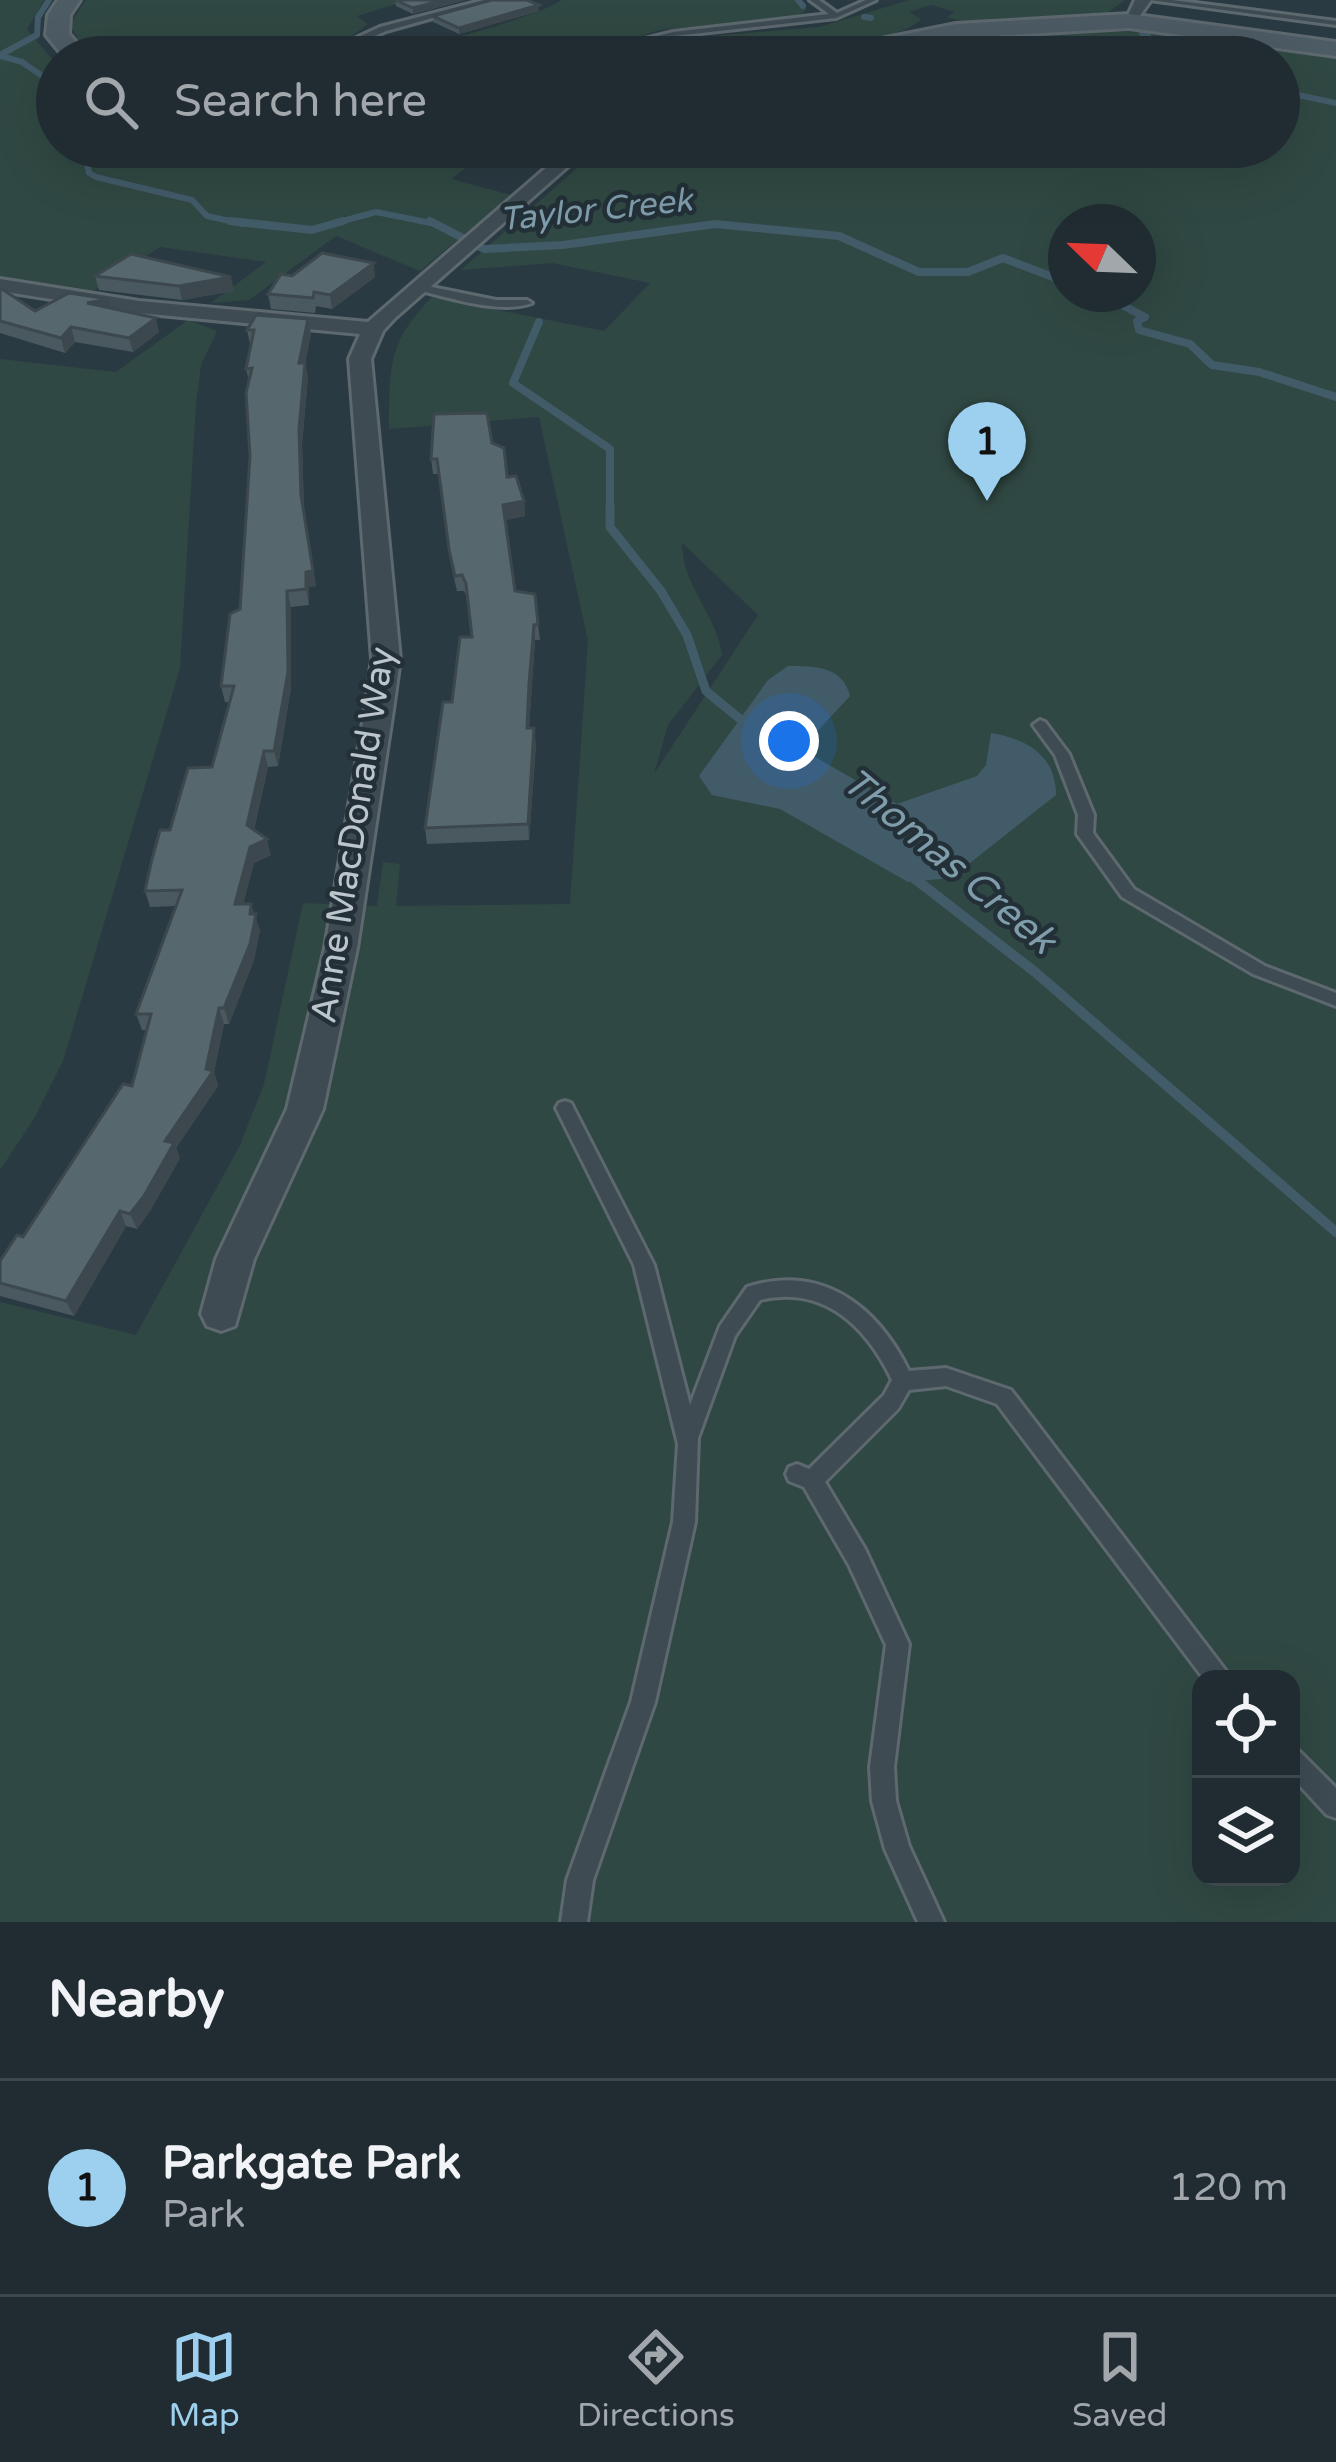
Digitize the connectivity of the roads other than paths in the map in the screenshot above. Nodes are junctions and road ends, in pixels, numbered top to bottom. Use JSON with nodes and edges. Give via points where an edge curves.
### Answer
{"nodes":[{"id":1,"x":69,"y":0,"type":"edge"},
{"id":2,"x":493,"y":0,"type":"edge"},
{"id":3,"x":814,"y":0,"type":"edge"},
{"id":4,"x":872,"y":0,"type":"edge"},
{"id":5,"x":1143,"y":0,"type":"edge"},
{"id":6,"x":1154,"y":0,"type":"edge"},
{"id":7,"x":836,"y":16,"type":"junction"},
{"id":8,"x":1129,"y":21,"type":"junction"},
{"id":9,"x":1336,"y":22,"type":"edge"},
{"id":10,"x":58,"y":36,"type":"edge"},
{"id":11,"x":368,"y":36,"type":"edge"},
{"id":12,"x":666,"y":36,"type":"edge"},
{"id":13,"x":931,"y":36,"type":"edge"},
{"id":14,"x":1240,"y":36,"type":"edge"},
{"id":15,"x":1300,"y":44,"type":"edge"},
{"id":16,"x":1336,"y":49,"type":"edge"},
{"id":17,"x":556,"y":168,"type":"edge"},
{"id":18,"x":0,"y":285,"type":"edge"},
{"id":19,"x":417,"y":287,"type":"junction"},
{"id":20,"x":526,"y":303,"type":"dead end"},
{"id":21,"x":373,"y":329,"type":"junction"},
{"id":22,"x":1040,"y":725,"type":"dead end"},
{"id":23,"x":1336,"y":1000,"type":"edge"},
{"id":24,"x":565,"y":1108,"type":"dead end"},
{"id":25,"x":221,"y":1314,"type":"dead end"},
{"id":26,"x":903,"y":1381,"type":"junction"},
{"id":27,"x":688,"y":1437,"type":"junction"},
{"id":28,"x":1211,"y":1670,"type":"edge"},
{"id":29,"x":1300,"y":1768,"type":"edge"},
{"id":30,"x":1336,"y":1806,"type":"edge"},
{"id":31,"x":574,"y":1922,"type":"edge"},
{"id":32,"x":931,"y":1922,"type":"edge"}],
"edges":[{"from":1,"to":10,"type":"street"},
{"from":2,"to":11,"type":"lane"},
{"from":3,"to":7,"type":"lane"},
{"from":4,"to":7,"type":"lane"},
{"from":5,"to":8,"type":"street"},
{"from":6,"to":9,"type":"lane"},
{"from":7,"to":12,"type":"lane"},
{"from":8,"to":13,"type":"street"},
{"from":8,"to":14,"type":"street"},
{"from":15,"to":16,"type":"street"},
{"from":17,"to":19,"type":"street"},
{"from":18,"to":21,"type":"street","via":[[122,309]]},
{"from":19,"to":20,"type":"lane"},
{"from":19,"to":21,"type":"street"},
{"from":21,"to":25,"type":"street","name":"Anne MacDonald Way","via":[[358,376],[384,616],[380,710],[305,1109],[235,1259]]},
{"from":22,"to":23,"type":"lane","via":[[1063,754],[1086,815],[1085,834],[1128,893],[1259,970]]},
{"from":24,"to":27,"type":"lane","via":[[644,1265]]},
{"from":26,"to":27,"type":"lane","via":[[841,1302],[793,1282],[772,1286],[754,1293],[728,1332]]},
{"from":26,"to":28,"type":"lane","via":[[946,1377],[1004,1397]]},
{"from":26,"to":32,"type":"lane","via":[[891,1402],[804,1477],[857,1557],[898,1644],[884,1802]]},
{"from":27,"to":31,"type":"lane","via":[[684,1522],[649,1679],[580,1880]]},
{"from":29,"to":30,"type":"lane"}]}
